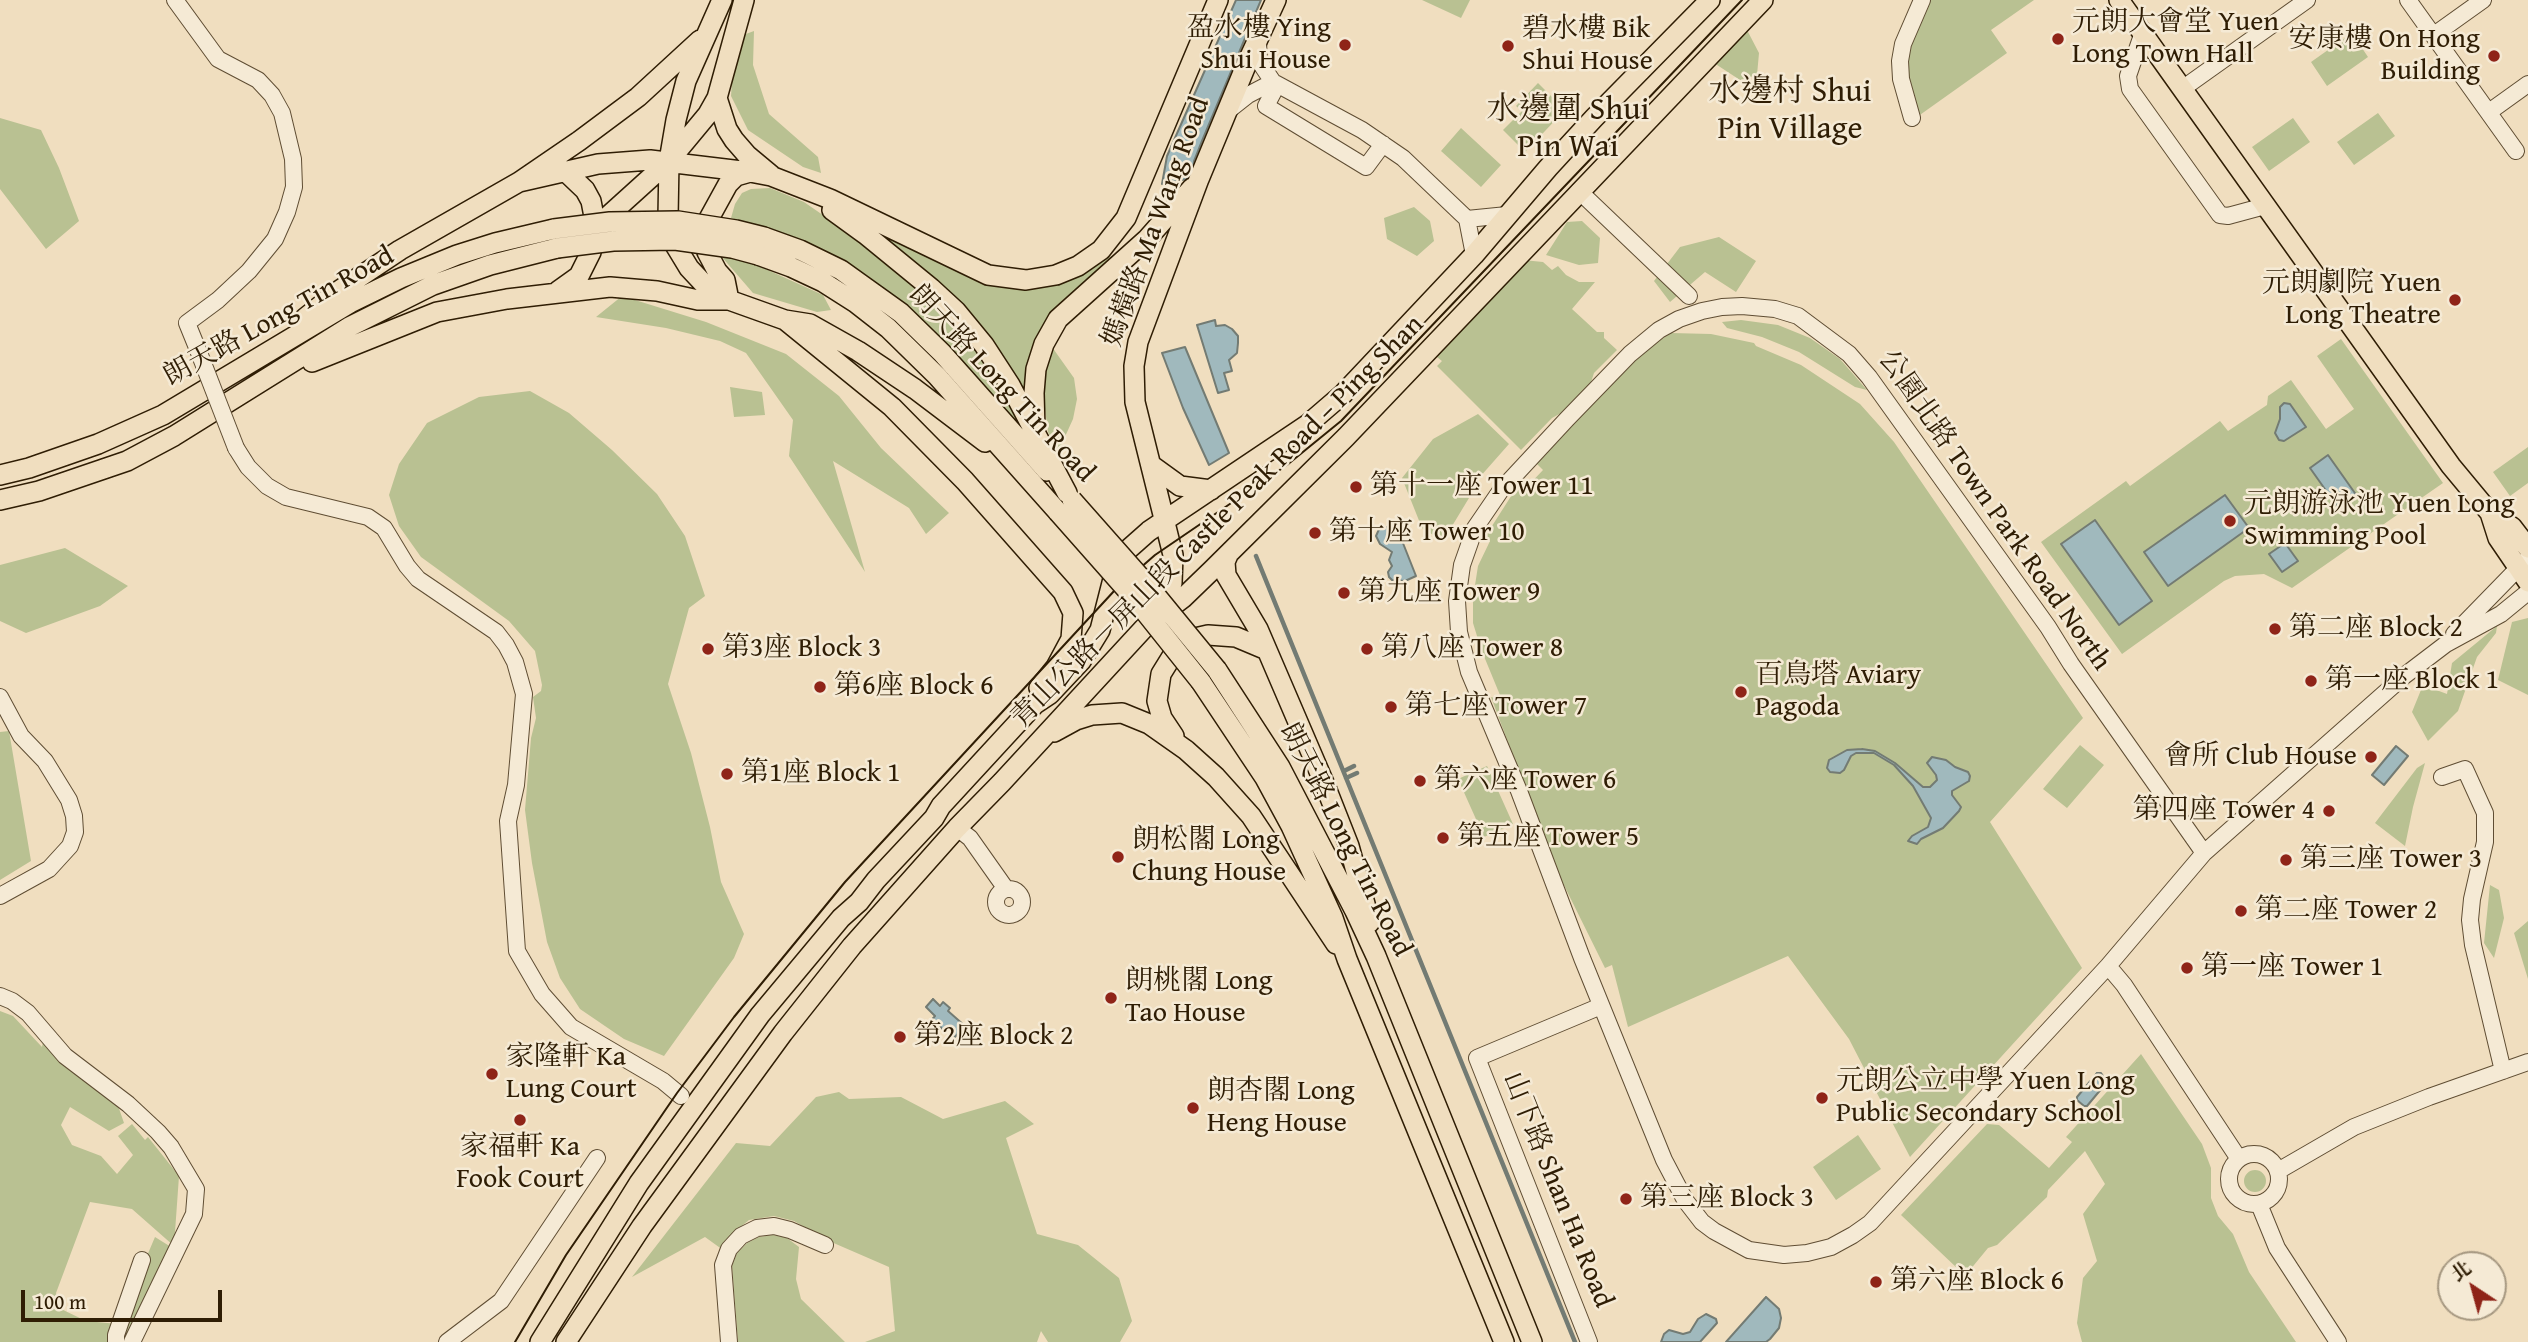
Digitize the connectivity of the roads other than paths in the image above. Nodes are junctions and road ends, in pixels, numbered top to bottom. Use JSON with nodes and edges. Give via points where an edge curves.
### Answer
{"nodes":[{"id":1,"x":175,"y":0,"type":"edge"},
{"id":2,"x":722,"y":0,"type":"edge"},
{"id":3,"x":744,"y":0,"type":"edge"},
{"id":4,"x":1218,"y":0,"type":"edge"},
{"id":5,"x":1276,"y":0,"type":"edge"},
{"id":6,"x":1710,"y":0,"type":"edge"},
{"id":7,"x":1763,"y":0,"type":"edge"},
{"id":8,"x":1922,"y":0,"type":"edge"},
{"id":9,"x":2119,"y":0,"type":"edge"},
{"id":10,"x":2307,"y":0,"type":"edge"},
{"id":11,"x":2408,"y":0,"type":"edge"},
{"id":12,"x":2483,"y":0,"type":"edge"},
{"id":13,"x":706,"y":34,"type":"junction"},
{"id":14,"x":2142,"y":35,"type":"junction"},
{"id":15,"x":2434,"y":36,"type":"junction"},
{"id":16,"x":1258,"y":42,"type":"junction"},
{"id":17,"x":1275,"y":83,"type":"junction"},
{"id":18,"x":2528,"y":85,"type":"edge"},
{"id":19,"x":2182,"y":89,"type":"junction"},
{"id":20,"x":717,"y":98,"type":"junction"},
{"id":21,"x":1228,"y":110,"type":"junction"},
{"id":22,"x":2489,"y":112,"type":"junction"},
{"id":23,"x":1912,"y":118,"type":"dead end"},
{"id":24,"x":1383,"y":144,"type":"junction"},
{"id":25,"x":2516,"y":151,"type":"dead end"},
{"id":26,"x":669,"y":161,"type":"junction"},
{"id":27,"x":564,"y":170,"type":"junction"},
{"id":28,"x":750,"y":172,"type":"junction"},
{"id":29,"x":771,"y":176,"type":"junction"},
{"id":30,"x":1199,"y":179,"type":"junction"},
{"id":31,"x":519,"y":182,"type":"junction"},
{"id":32,"x":800,"y":187,"type":"junction"},
{"id":33,"x":1579,"y":191,"type":"junction"},
{"id":34,"x":2266,"y":206,"type":"junction"},
{"id":35,"x":1507,"y":215,"type":"junction"},
{"id":36,"x":1467,"y":219,"type":"junction"},
{"id":37,"x":596,"y":228,"type":"junction"},
{"id":38,"x":556,"y":239,"type":"junction"},
{"id":39,"x":761,"y":246,"type":"junction"},
{"id":40,"x":1474,"y":256,"type":"junction"},
{"id":41,"x":557,"y":292,"type":"junction"},
{"id":42,"x":1689,"y":296,"type":"dead end"},
{"id":43,"x":729,"y":300,"type":"junction"},
{"id":44,"x":785,"y":320,"type":"junction"},
{"id":45,"x":259,"y":356,"type":"junction"},
{"id":46,"x":269,"y":377,"type":"junction"},
{"id":47,"x":1035,"y":433,"type":"junction"},
{"id":48,"x":1151,"y":465,"type":"junction"},
{"id":49,"x":0,"y":475,"type":"edge"},
{"id":50,"x":1035,"y":486,"type":"junction"},
{"id":51,"x":1211,"y":490,"type":"junction"},
{"id":52,"x":0,"y":499,"type":"edge"},
{"id":53,"x":1066,"y":502,"type":"junction"},
{"id":54,"x":2490,"y":513,"type":"junction"},
{"id":55,"x":1165,"y":520,"type":"junction"},
{"id":56,"x":2528,"y":548,"type":"edge"},
{"id":57,"x":1228,"y":555,"type":"junction"},
{"id":58,"x":2525,"y":570,"type":"edge"},
{"id":59,"x":2528,"y":592,"type":"edge"},
{"id":60,"x":1145,"y":627,"type":"junction"},
{"id":61,"x":2446,"y":644,"type":"junction"},
{"id":62,"x":1267,"y":650,"type":"junction"},
{"id":63,"x":1209,"y":676,"type":"junction"},
{"id":64,"x":0,"y":697,"type":"edge"},
{"id":65,"x":1035,"y":704,"type":"junction"},
{"id":66,"x":1043,"y":738,"type":"junction"},
{"id":67,"x":1186,"y":750,"type":"junction"},
{"id":68,"x":2442,"y":777,"type":"dead end"},
{"id":69,"x":957,"y":828,"type":"junction"},
{"id":70,"x":2204,"y":853,"type":"junction"},
{"id":71,"x":1006,"y":889,"type":"dead end"},
{"id":72,"x":0,"y":897,"type":"edge"},
{"id":73,"x":1376,"y":956,"type":"junction"},
{"id":74,"x":1347,"y":959,"type":"junction"},
{"id":75,"x":2108,"y":966,"type":"junction"},
{"id":76,"x":0,"y":996,"type":"edge"},
{"id":77,"x":1601,"y":1006,"type":"junction"},
{"id":78,"x":2528,"y":1062,"type":"edge"},
{"id":79,"x":2503,"y":1071,"type":"junction"},
{"id":80,"x":705,"y":1089,"type":"junction"},
{"id":81,"x":681,"y":1096,"type":"junction"},
{"id":82,"x":676,"y":1129,"type":"junction"},
{"id":83,"x":597,"y":1158,"type":"dead end"},
{"id":84,"x":2239,"y":1159,"type":"junction"},
{"id":85,"x":2278,"y":1171,"type":"junction"},
{"id":86,"x":2259,"y":1204,"type":"junction"},
{"id":87,"x":825,"y":1245,"type":"dead end"},
{"id":88,"x":142,"y":1259,"type":"dead end"},
{"id":89,"x":116,"y":1342,"type":"edge"},
{"id":90,"x":132,"y":1342,"type":"edge"},
{"id":91,"x":447,"y":1342,"type":"edge"},
{"id":92,"x":540,"y":1342,"type":"edge"},
{"id":93,"x":566,"y":1342,"type":"edge"},
{"id":94,"x":729,"y":1342,"type":"edge"},
{"id":95,"x":1504,"y":1342,"type":"edge"},
{"id":96,"x":1532,"y":1342,"type":"edge"},
{"id":97,"x":1589,"y":1342,"type":"edge"},
{"id":98,"x":2338,"y":1342,"type":"edge"}],
"edges":[{"from":1,"to":81,"type":"street","bridge":true,"via":[[214,56],[258,80],[272,94],[282,113],[293,159],[294,187],[275,239],[249,271],[187,323],[236,448],[247,467],[286,498],[368,517],[384,528],[418,579],[496,632],[506,645],[524,694],[508,821],[517,951],[542,994],[571,1027]]},
{"from":2,"to":13,"type":"main road"},
{"from":3,"to":20,"type":"main road"},
{"from":4,"to":32,"type":"main road","via":[[1132,206],[1101,250],[1078,266],[1034,279],[988,275]]},
{"from":5,"to":16,"type":"main road","name":"媽橫路 Ma Wang Road"},
{"from":6,"to":35,"type":"main road","name":"青山公路－屏山段 Castle Peak Road – Ping Shan"},
{"from":7,"to":33,"type":"main road","name":"青山公路－屏山段 Castle Peak Road – Ping Shan"},
{"from":8,"to":23,"type":"street","via":[[1900,61]]},
{"from":9,"to":14,"type":"main road"},
{"from":10,"to":19,"type":"street"},
{"from":11,"to":15,"type":"street"},
{"from":12,"to":15,"type":"street"},
{"from":13,"to":26,"type":"main road","via":[[686,81]]},
{"from":13,"to":31,"type":"main road","via":[[638,97]]},
{"from":14,"to":19,"type":"main road"},
{"from":14,"to":34,"type":"street","via":[[2128,76],[2130,89],[2220,215]]},
{"from":15,"to":22,"type":"street"},
{"from":16,"to":17,"type":"street","via":[[1259,61]]},
{"from":16,"to":21,"type":"main road","name":"媽橫路 Ma Wang Road"},
{"from":17,"to":21,"type":"street"},
{"from":17,"to":24,"type":"street"},
{"from":17,"to":24,"type":"street","via":[[1266,106],[1366,167]]},
{"from":18,"to":22,"type":"street"},
{"from":19,"to":34,"type":"main road"},
{"from":20,"to":26,"type":"main road"},
{"from":20,"to":29,"type":"main road","via":[[727,129]]},
{"from":21,"to":30,"type":"main road","name":"媽橫路 Ma Wang Road"},
{"from":22,"to":25,"type":"street"},
{"from":24,"to":36,"type":"street"},
{"from":26,"to":27,"type":"main road"},
{"from":26,"to":28,"type":"main road"},
{"from":26,"to":37,"type":"main road"},
{"from":26,"to":43,"type":"main road","via":[[672,240],[703,283]]},
{"from":27,"to":31,"type":"main road"},
{"from":27,"to":37,"type":"main road","via":[[585,190]]},
{"from":28,"to":29,"type":"main road"},
{"from":28,"to":43,"type":"main road","via":[[727,184],[706,224],[707,252],[725,280]]},
{"from":29,"to":32,"type":"main road"},
{"from":30,"to":47,"type":"main road","via":[[1147,239],[1058,319],[1036,369]]},
{"from":30,"to":48,"type":"main road","name":"媽橫路 Ma Wang Road","via":[[1138,342],[1134,393]]},
{"from":31,"to":45,"type":"main road","via":[[400,250]]},
{"from":32,"to":47,"type":"main road","via":[[865,234],[956,311],[1010,385]]},
{"from":33,"to":42,"type":"street"},
{"from":33,"to":57,"type":"main road","name":"青山公路－屏山段 Castle Peak Road – Ping Shan"},
{"from":34,"to":54,"type":"main road","via":[[2451,466]]},
{"from":35,"to":36,"type":"street"},
{"from":35,"to":40,"type":"main road","name":"青山公路－屏山段 Castle Peak Road – Ping Shan"},
{"from":36,"to":40,"type":"street"},
{"from":37,"to":41,"type":"main road","via":[[579,276]]},
{"from":38,"to":39,"type":"main road","name":"朗天路 Long Tin Road","bridge":true,"via":[[610,222],[678,221],[725,228]]},
{"from":38,"to":45,"type":"main road","name":"朗天路 Long Tin Road","via":[[495,243],[457,255],[349,303]]},
{"from":38,"to":46,"type":"main road","name":"朗天路 Long Tin Road","via":[[433,285],[371,315]]},
{"from":39,"to":50,"type":"main road","name":"朗天路 Long Tin Road","via":[[856,303],[888,328]]},
{"from":39,"to":53,"type":"main road","name":"朗天路 Long Tin Road","via":[[800,250],[841,270],[901,313],[942,354]]},
{"from":40,"to":51,"type":"main road","name":"青山公路－屏山段 Castle Peak Road – Ping Shan","via":[[1324,412]]},
{"from":41,"to":43,"type":"main road","via":[[610,287]]},
{"from":41,"to":46,"type":"main road","via":[[437,312]]},
{"from":43,"to":44,"type":"main road"},
{"from":44,"to":50,"type":"main road","via":[[810,324],[884,368],[977,436]]},
{"from":44,"to":65,"type":"main road","via":[[917,432],[1067,598],[1073,613],[1070,639],[1056,667],[1036,691]]},
{"from":45,"to":49,"type":"main road","name":"朗天路 Long Tin Road","via":[[163,415],[98,444]]},
{"from":46,"to":52,"type":"main road","name":"朗天路 Long Tin Road","via":[[127,461],[39,491]]},
{"from":47,"to":53,"type":"main road"},
{"from":48,"to":51,"type":"main road","via":[[1180,486]]},
{"from":48,"to":55,"type":"main road","name":"媽橫路 Ma Wang Road"},
{"from":50,"to":53,"type":"main road","name":"朗天路 Long Tin Road"},
{"from":51,"to":55,"type":"main road","name":"青山公路－屏山段 Castle Peak Road – Ping Shan"},
{"from":53,"to":63,"type":"main road","name":"朗天路 Long Tin Road","bridge":true,"via":[[1142,608]]},
{"from":54,"to":56,"type":"main road","via":[[2512,527]]},
{"from":54,"to":58,"type":"main road","via":[[2498,538]]},
{"from":55,"to":60,"type":"main road","name":"媽橫路 Ma Wang Road","via":[[1173,555],[1172,583]]},
{"from":55,"to":65,"type":"main road","name":"青山公路－屏山段 Castle Peak Road – Ping Shan","via":[[1124,554],[1093,643],[1050,694]]},
{"from":57,"to":60,"type":"main road","name":"青山公路－屏山段 Castle Peak Road – Ping Shan"},
{"from":57,"to":62,"type":"main road","via":[[1226,575]]},
{"from":58,"to":61,"type":"street","via":[[2488,598]]},
{"from":59,"to":61,"type":"street","via":[[2501,614]]},
{"from":60,"to":66,"type":"main road","name":"青山公路－屏山段 Castle Peak Road – Ping Shan"},
{"from":61,"to":70,"type":"street","name":"公園北路 Town Park Road North"},
{"from":62,"to":67,"type":"main road","via":[[1236,637],[1208,635],[1183,644],[1174,653],[1161,674],[1157,702],[1166,726]]},
{"from":62,"to":73,"type":"main road","via":[[1349,846]]},
{"from":63,"to":73,"type":"main road","name":"朗天路 Long Tin Road","via":[[1280,767]]},
{"from":63,"to":74,"type":"main road","name":"朗天路 Long Tin Road","via":[[1224,712],[1291,826]]},
{"from":64,"to":72,"type":"street","via":[[21,736],[46,761],[69,800],[75,832],[71,846],[49,869]]},
{"from":65,"to":80,"type":"main road","name":"青山公路－屏山段 Castle Peak Road – Ping Shan","via":[[841,918]]},
{"from":66,"to":67,"type":"main road","via":[[1076,720],[1122,713],[1149,724]]},
{"from":66,"to":69,"type":"main road","name":"青山公路－屏山段 Castle Peak Road – Ping Shan"},
{"from":67,"to":74,"type":"main road","via":[[1216,777],[1269,839]]},
{"from":68,"to":79,"type":"street","via":[[2465,769],[2485,813],[2485,842],[2469,920]]},
{"from":69,"to":71,"type":"street","via":[[970,838]]},
{"from":69,"to":93,"type":"main road","name":"青山公路－屏山段 Castle Peak Road – Ping Shan","via":[[852,946],[783,1033],[647,1219]]},
{"from":70,"to":75,"type":"street","name":"公園北路 Town Park Road North"},
{"from":70,"to":77,"type":"street","name":"公園北路 Town Park Road North","via":[[1939,472],[1849,354],[1798,316],[1776,309],[1742,306],[1702,311],[1659,330],[1559,427],[1501,489],[1475,528],[1462,565],[1459,632],[1469,672]]},
{"from":73,"to":96,"type":"main road","name":"朗天路 Long Tin Road"},
{"from":74,"to":95,"type":"main road","name":"朗天路 Long Tin Road"},
{"from":75,"to":77,"type":"street","name":"公園北路 Town Park Road North","via":[[1870,1223],[1830,1247],[1795,1255],[1762,1253],[1738,1245],[1693,1211],[1671,1177]]},
{"from":75,"to":84,"type":"street"},
{"from":76,"to":90,"type":"street","via":[[28,1013],[65,1056],[158,1132],[196,1189],[194,1214]]},
{"from":77,"to":97,"type":"street","name":"山下路 Shan Ha Road","via":[[1477,1058]]},
{"from":78,"to":79,"type":"street"},
{"from":79,"to":85,"type":"street","via":[[2354,1127]]},
{"from":80,"to":81,"type":"street"},
{"from":80,"to":82,"type":"main road","name":"青山公路－屏山段 Castle Peak Road – Ping Shan"},
{"from":81,"to":82,"type":"street"},
{"from":82,"to":92,"type":"main road","name":"青山公路－屏山段 Castle Peak Road – Ping Shan"},
{"from":83,"to":91,"type":"street","via":[[501,1301]]},
{"from":84,"to":85,"type":"street","via":[[2251,1154],[2265,1156]]},
{"from":84,"to":86,"type":"street","via":[[2230,1175],[2232,1191],[2247,1203]]},
{"from":85,"to":86,"type":"street","via":[[2275,1193]]},
{"from":86,"to":98,"type":"street","via":[[2277,1248]]},
{"from":87,"to":94,"type":"street","via":[[774,1226],[741,1236],[723,1265]]},
{"from":88,"to":89,"type":"street"}]}
